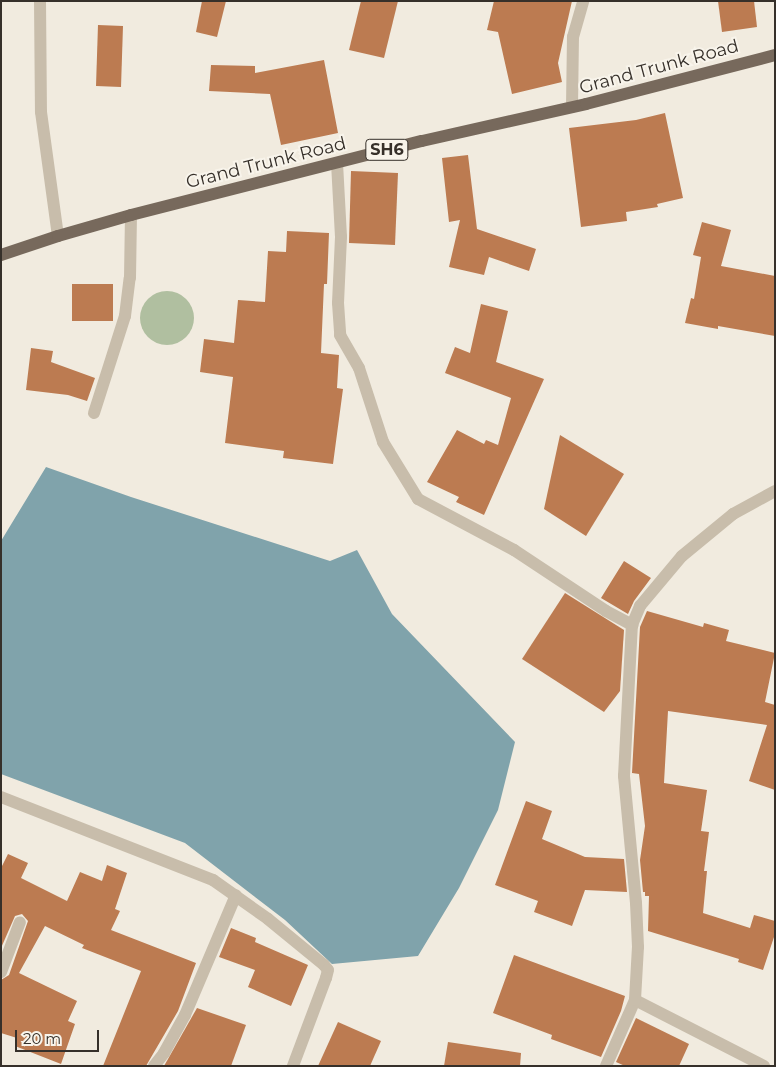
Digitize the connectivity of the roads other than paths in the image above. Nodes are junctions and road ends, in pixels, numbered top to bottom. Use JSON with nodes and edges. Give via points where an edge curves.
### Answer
{"nodes":[{"id":1,"x":40,"y":1,"type":"edge"},
{"id":2,"x":583,"y":1,"type":"edge"},
{"id":3,"x":775,"y":54,"type":"edge"},
{"id":4,"x":572,"y":108,"type":"junction"},
{"id":5,"x":337,"y":163,"type":"junction"},
{"id":6,"x":131,"y":215,"type":"junction"},
{"id":7,"x":58,"y":236,"type":"junction"},
{"id":8,"x":1,"y":255,"type":"edge"},
{"id":9,"x":94,"y":413,"type":"dead end"},
{"id":10,"x":775,"y":491,"type":"edge"},
{"id":11,"x":632,"y":625,"type":"junction"},
{"id":12,"x":1,"y":797,"type":"edge"},
{"id":13,"x":236,"y":895,"type":"junction"},
{"id":14,"x":20,"y":922,"type":"dead end"},
{"id":15,"x":1,"y":972,"type":"edge"},
{"id":16,"x":635,"y":1000,"type":"junction"},
{"id":17,"x":607,"y":1062,"type":"edge"},
{"id":18,"x":154,"y":1066,"type":"edge"},
{"id":19,"x":293,"y":1066,"type":"edge"},
{"id":20,"x":595,"y":1066,"type":"edge"},
{"id":21,"x":764,"y":1066,"type":"edge"}],
"edges":[{"from":1,"to":7,"type":"street","via":[[41,112]]},
{"from":2,"to":4,"type":"street","via":[[573,37]]},
{"from":3,"to":4,"type":"main road","name":"Grand Trunk Road","number":"SH6"},
{"from":4,"to":5,"type":"main road","name":"Grand Trunk Road","number":"SH6"},
{"from":5,"to":6,"type":"main road","name":"Grand Trunk Road","number":"SH6"},
{"from":5,"to":11,"type":"street","via":[[340,335],[359,368],[383,442],[418,499],[514,550]]},
{"from":6,"to":7,"type":"main road","name":"Grand Trunk Road","number":"SH6"},
{"from":6,"to":9,"type":"street","via":[[130,278],[125,316]]},
{"from":7,"to":8,"type":"main road","name":"Grand Trunk Road","number":"SH6"},
{"from":10,"to":11,"type":"street","via":[[733,514],[682,556],[640,606]]},
{"from":11,"to":16,"type":"street","via":[[624,776],[636,903]]},
{"from":12,"to":13,"type":"street","via":[[190,869]]},
{"from":13,"to":18,"type":"street","via":[[185,1015]]},
{"from":13,"to":19,"type":"street","via":[[328,970]]},
{"from":14,"to":15,"type":"street"},
{"from":16,"to":17,"type":"street"},
{"from":16,"to":21,"type":"street"},
{"from":17,"to":20,"type":"street"}]}
